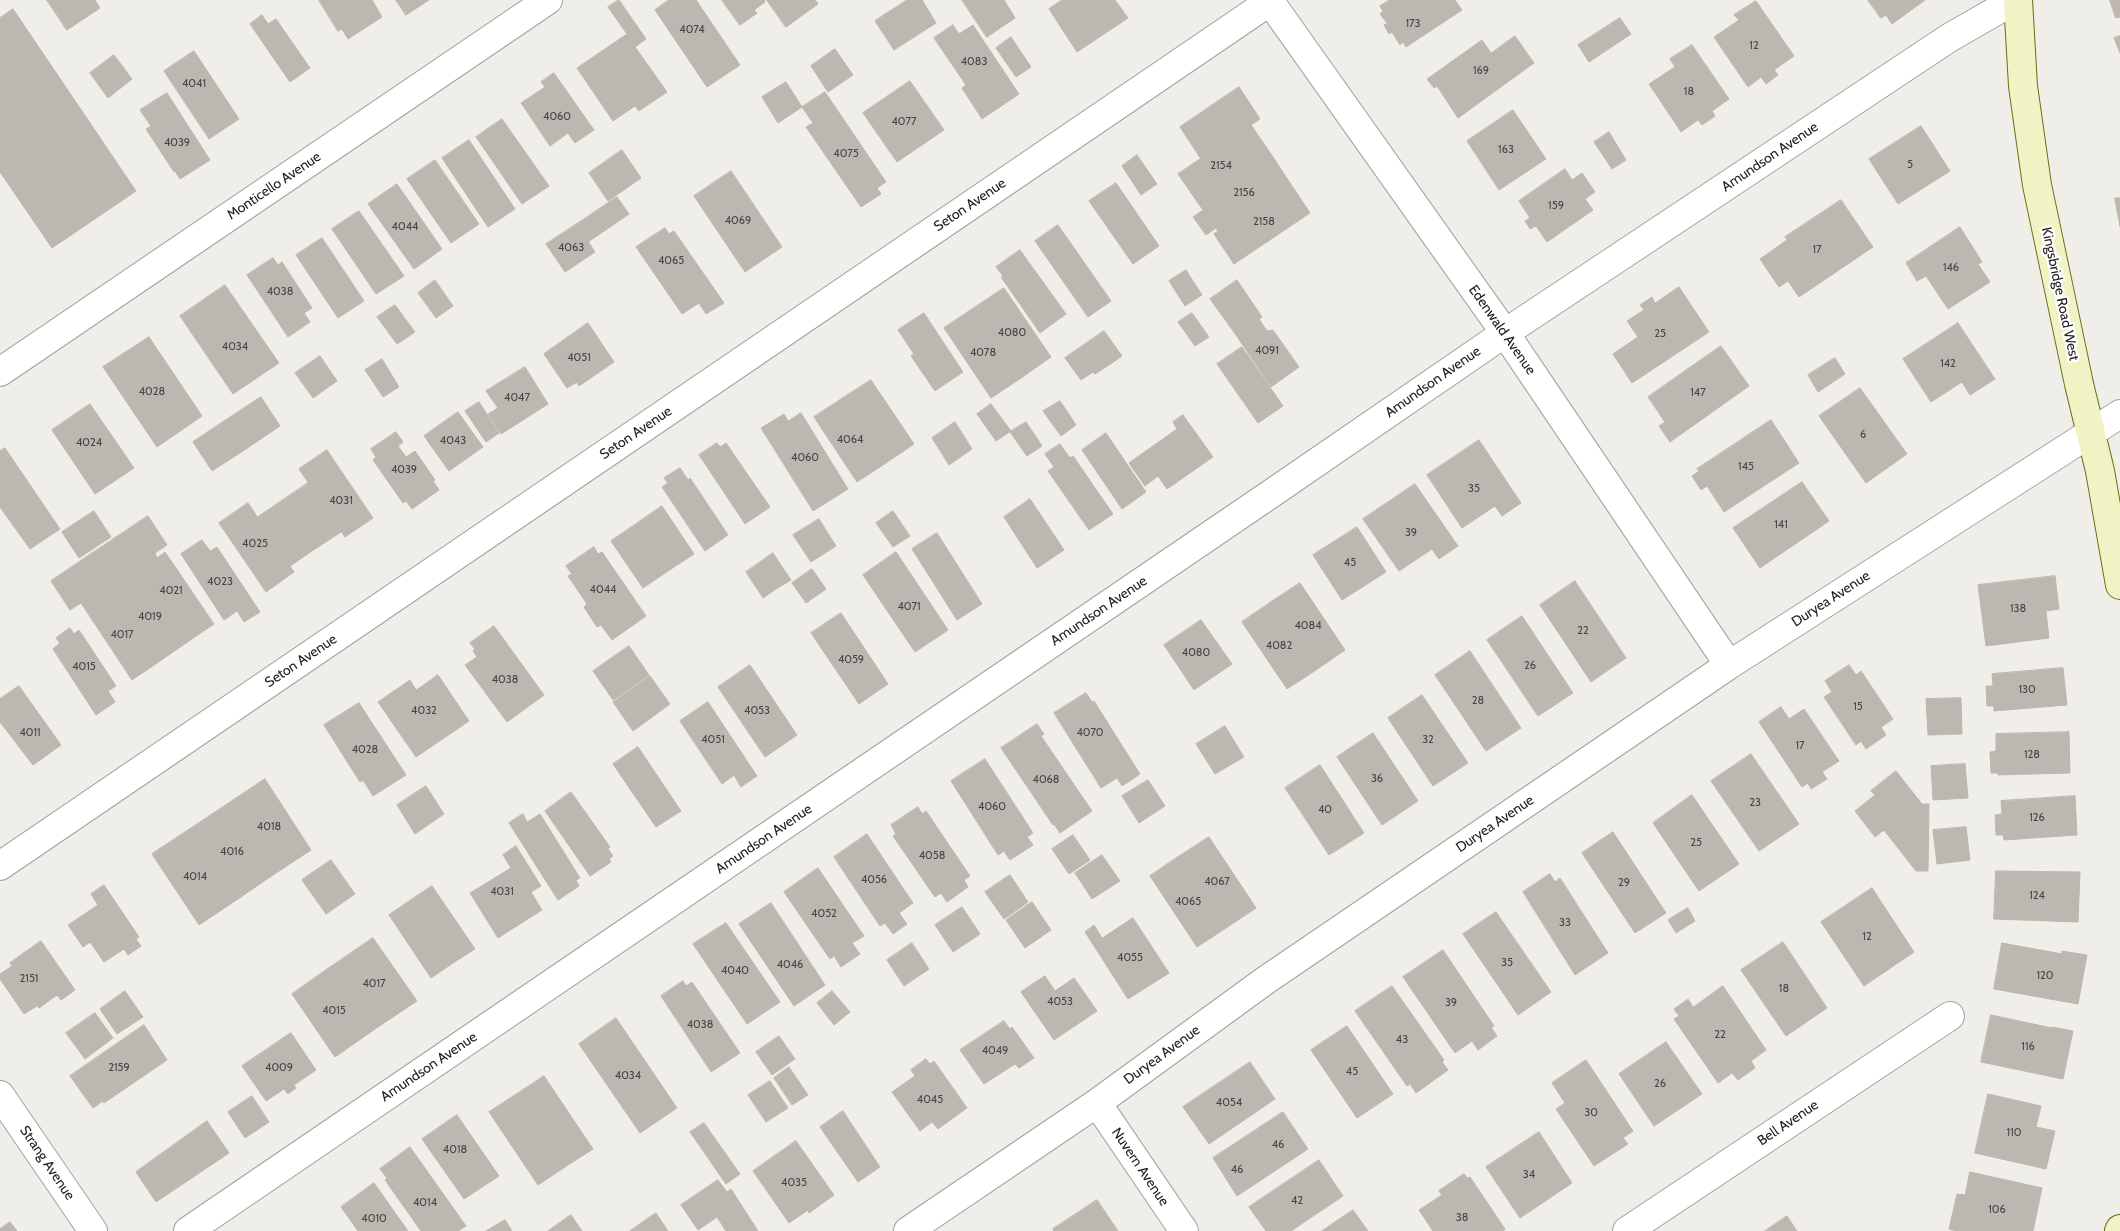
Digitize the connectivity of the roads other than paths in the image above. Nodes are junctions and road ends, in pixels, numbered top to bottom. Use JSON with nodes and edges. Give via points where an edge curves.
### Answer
{"nodes":[{"id":1,"x":548,"y":0,"type":"edge"},
{"id":2,"x":1270,"y":0,"type":"edge"},
{"id":3,"x":2017,"y":0,"type":"edge"},
{"id":4,"x":1505,"y":332,"type":"junction"},
{"id":5,"x":0,"y":372,"type":"edge"},
{"id":6,"x":2120,"y":414,"type":"edge"},
{"id":7,"x":2091,"y":433,"type":"junction"},
{"id":8,"x":2120,"y":585,"type":"edge"},
{"id":9,"x":1729,"y":665,"type":"junction"},
{"id":10,"x":0,"y":866,"type":"edge"},
{"id":11,"x":1950,"y":1016,"type":"dead end"},
{"id":12,"x":0,"y":1094,"type":"edge"},
{"id":13,"x":1097,"y":1103,"type":"junction"},
{"id":14,"x":93,"y":1231,"type":"edge"},
{"id":15,"x":188,"y":1231,"type":"edge"},
{"id":16,"x":908,"y":1231,"type":"edge"},
{"id":17,"x":1184,"y":1231,"type":"edge"},
{"id":18,"x":1627,"y":1231,"type":"edge"}],
"edges":[{"from":1,"to":5,"type":"street","name":"Monticello Avenue"},
{"from":2,"to":4,"type":"street","name":"Edenwald Avenue"},
{"from":2,"to":10,"type":"street","name":"Seton Avenue"},
{"from":3,"to":4,"type":"street","name":"Amundson Avenue","via":[[1948,38]]},
{"from":3,"to":7,"type":"street","name":"Kingsbridge Road West","via":[[2023,86],[2037,185]]},
{"from":4,"to":9,"type":"street","name":"Edenwald Avenue"},
{"from":4,"to":15,"type":"street","name":"Amundson Avenue"},
{"from":6,"to":7,"type":"street","name":"Duryea Avenue"},
{"from":7,"to":8,"type":"street","name":"Kingsbridge Road West"},
{"from":7,"to":9,"type":"street","name":"Duryea Avenue"},
{"from":9,"to":13,"type":"street","name":"Duryea Avenue","via":[[1266,980]]},
{"from":11,"to":18,"type":"street","name":"Bell Avenue"},
{"from":12,"to":14,"type":"street","name":"Strang Avenue"},
{"from":13,"to":16,"type":"street","name":"Duryea Avenue"},
{"from":13,"to":17,"type":"street","name":"Nuvern Avenue"}]}
